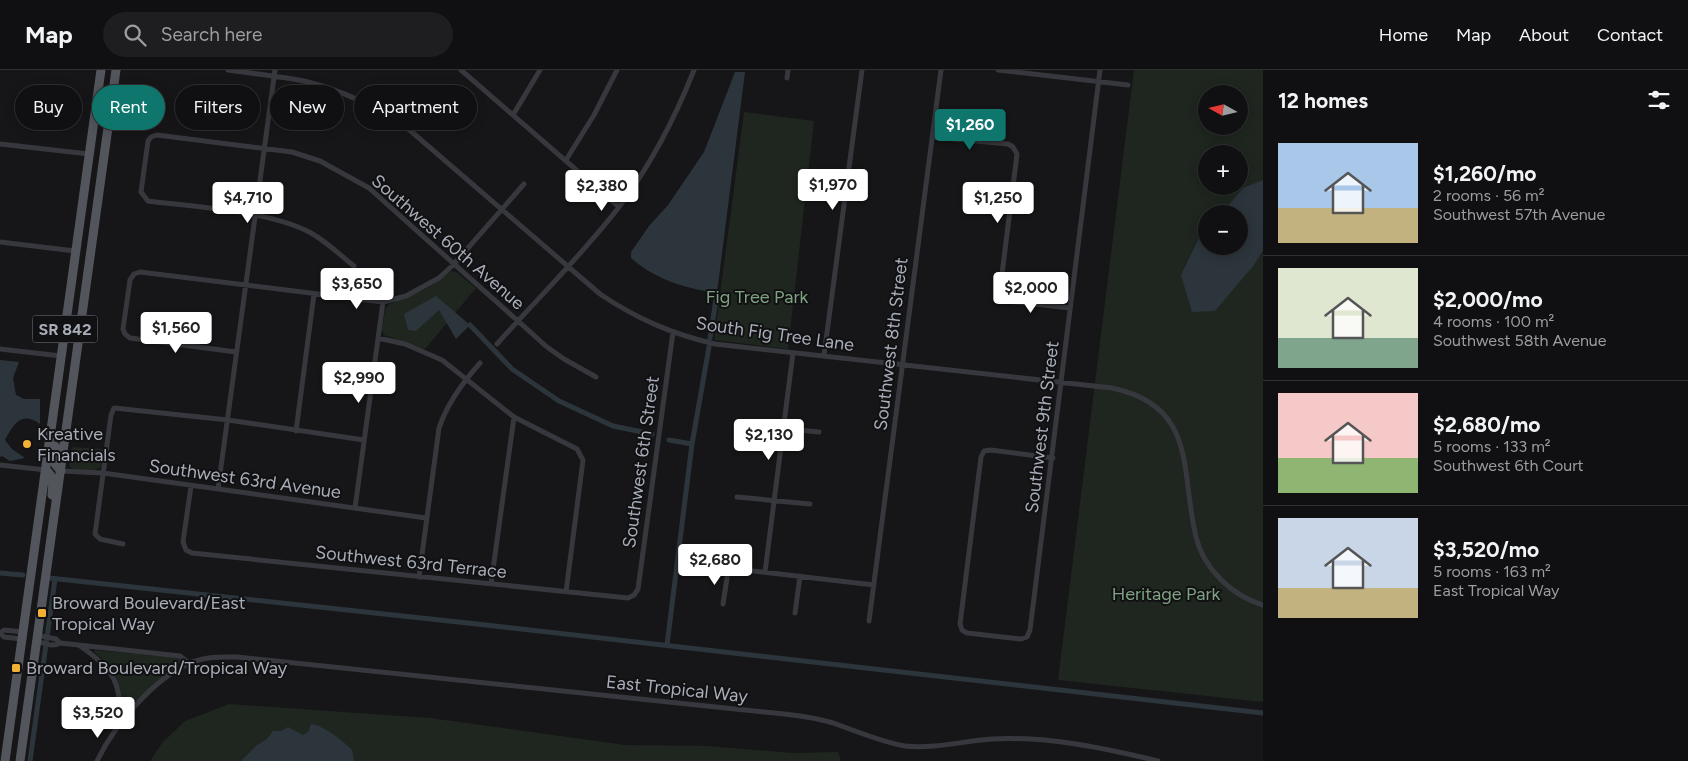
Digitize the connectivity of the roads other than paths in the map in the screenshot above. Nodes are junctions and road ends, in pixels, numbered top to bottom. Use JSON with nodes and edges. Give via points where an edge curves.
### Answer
{"nodes":[{"id":1,"x":101,"y":70,"type":"edge"},
{"id":2,"x":116,"y":70,"type":"edge"},
{"id":3,"x":228,"y":70,"type":"edge"},
{"id":4,"x":275,"y":70,"type":"edge"},
{"id":5,"x":461,"y":70,"type":"edge"},
{"id":6,"x":540,"y":70,"type":"edge"},
{"id":7,"x":617,"y":70,"type":"edge"},
{"id":8,"x":694,"y":70,"type":"edge"},
{"id":9,"x":788,"y":70,"type":"edge"},
{"id":10,"x":862,"y":70,"type":"edge"},
{"id":11,"x":941,"y":70,"type":"edge"},
{"id":12,"x":998,"y":70,"type":"edge"},
{"id":13,"x":1100,"y":70,"type":"edge"},
{"id":14,"x":1015,"y":71,"type":"edge"},
{"id":15,"x":274,"y":77,"type":"junction"},
{"id":16,"x":787,"y":78,"type":"dead end"},
{"id":17,"x":1098,"y":81,"type":"junction"},
{"id":18,"x":1128,"y":85,"type":"dead end"},
{"id":19,"x":513,"y":115,"type":"junction"},
{"id":20,"x":932,"y":137,"type":"junction"},
{"id":21,"x":0,"y":144,"type":"edge"},
{"id":22,"x":265,"y":148,"type":"junction"},
{"id":23,"x":89,"y":154,"type":"junction"},
{"id":24,"x":566,"y":160,"type":"junction"},
{"id":25,"x":524,"y":184,"type":"dead end"},
{"id":26,"x":619,"y":207,"type":"junction"},
{"id":27,"x":501,"y":210,"type":"junction"},
{"id":28,"x":255,"y":215,"type":"junction"},
{"id":29,"x":0,"y":242,"type":"edge"},
{"id":30,"x":75,"y":252,"type":"junction"},
{"id":31,"x":454,"y":264,"type":"junction"},
{"id":32,"x":354,"y":266,"type":"dead end"},
{"id":33,"x":567,"y":267,"type":"junction"},
{"id":34,"x":88,"y":276,"type":"junction"},
{"id":35,"x":246,"y":285,"type":"junction"},
{"id":36,"x":314,"y":294,"type":"junction"},
{"id":37,"x":383,"y":302,"type":"junction"},
{"id":38,"x":1070,"y":308,"type":"junction"},
{"id":39,"x":517,"y":321,"type":"junction"},
{"id":40,"x":672,"y":332,"type":"junction"},
{"id":41,"x":378,"y":338,"type":"junction"},
{"id":42,"x":497,"y":344,"type":"dead end"},
{"id":43,"x":0,"y":350,"type":"edge"},
{"id":44,"x":236,"y":352,"type":"junction"},
{"id":45,"x":793,"y":353,"type":"junction"},
{"id":46,"x":61,"y":356,"type":"junction"},
{"id":47,"x":824,"y":356,"type":"junction"},
{"id":48,"x":480,"y":363,"type":"dead end"},
{"id":49,"x":902,"y":364,"type":"junction"},
{"id":50,"x":596,"y":377,"type":"dead end"},
{"id":51,"x":466,"y":379,"type":"junction"},
{"id":52,"x":1061,"y":382,"type":"junction"},
{"id":53,"x":55,"y":402,"type":"junction"},
{"id":54,"x":514,"y":417,"type":"junction"},
{"id":55,"x":228,"y":420,"type":"junction"},
{"id":56,"x":746,"y":425,"type":"dead end"},
{"id":57,"x":783,"y":428,"type":"junction"},
{"id":58,"x":296,"y":431,"type":"junction"},
{"id":59,"x":820,"y":432,"type":"dead end"},
{"id":60,"x":364,"y":440,"type":"junction"},
{"id":61,"x":1053,"y":458,"type":"junction"},
{"id":62,"x":0,"y":465,"type":"edge"},
{"id":63,"x":46,"y":470,"type":"junction"},
{"id":64,"x":61,"y":471,"type":"junction"},
{"id":65,"x":103,"y":473,"type":"junction"},
{"id":66,"x":191,"y":486,"type":"junction"},
{"id":67,"x":218,"y":489,"type":"junction"},
{"id":68,"x":737,"y":497,"type":"dead end"},
{"id":69,"x":774,"y":502,"type":"junction"},
{"id":70,"x":810,"y":504,"type":"dead end"},
{"id":71,"x":356,"y":508,"type":"junction"},
{"id":72,"x":426,"y":518,"type":"junction"},
{"id":73,"x":50,"y":542,"type":"junction"},
{"id":74,"x":123,"y":544,"type":"dead end"},
{"id":75,"x":765,"y":572,"type":"junction"},
{"id":76,"x":800,"y":576,"type":"junction"},
{"id":77,"x":419,"y":577,"type":"junction"},
{"id":78,"x":491,"y":584,"type":"junction"},
{"id":79,"x":874,"y":585,"type":"junction"},
{"id":80,"x":566,"y":592,"type":"junction"},
{"id":81,"x":634,"y":595,"type":"joint"},
{"id":82,"x":723,"y":604,"type":"dead end"},
{"id":83,"x":1263,"y":605,"type":"edge"},
{"id":84,"x":795,"y":612,"type":"dead end"},
{"id":85,"x":869,"y":621,"type":"dead end"},
{"id":86,"x":23,"y":631,"type":"junction"},
{"id":87,"x":0,"y":633,"type":"edge"},
{"id":88,"x":39,"y":639,"type":"junction"},
{"id":89,"x":79,"y":646,"type":"junction"},
{"id":90,"x":190,"y":664,"type":"junction"},
{"id":91,"x":118,"y":727,"type":"junction"},
{"id":92,"x":5,"y":761,"type":"edge"},
{"id":93,"x":20,"y":761,"type":"edge"},
{"id":94,"x":97,"y":761,"type":"edge"},
{"id":95,"x":1158,"y":761,"type":"edge"}],
"edges":[{"from":1,"to":23,"type":"main road","number":"SR 842"},
{"from":2,"to":34,"type":"main road","number":"SR 842"},
{"from":3,"to":15,"type":"street","name":"South Fig Tree Lane"},
{"from":4,"to":15,"type":"street"},
{"from":5,"to":19,"type":"street"},
{"from":6,"to":19,"type":"street"},
{"from":7,"to":24,"type":"street"},
{"from":8,"to":26,"type":"street","via":[[669,127]]},
{"from":9,"to":16,"type":"street"},
{"from":10,"to":47,"type":"street"},
{"from":11,"to":20,"type":"street","name":"Southwest 8th Street"},
{"from":12,"to":14,"type":"street"},
{"from":13,"to":17,"type":"street","name":"Southwest 9th Street"},
{"from":14,"to":17,"type":"street"},
{"from":15,"to":22,"type":"street"},
{"from":15,"to":27,"type":"street","name":"South Fig Tree Lane","via":[[308,82],[382,110]]},
{"from":17,"to":18,"type":"street"},
{"from":17,"to":38,"type":"street","name":"Southwest 9th Street"},
{"from":19,"to":24,"type":"street"},
{"from":20,"to":38,"type":"street","via":[[1013,147],[1017,154],[1001,296],[1007,301]]},
{"from":20,"to":49,"type":"street","name":"Southwest 8th Street"},
{"from":21,"to":23,"type":"street"},
{"from":22,"to":28,"type":"street"},
{"from":22,"to":28,"type":"street","name":"Southwest 60th Avenue","via":[[157,135],[148,141],[141,192],[148,202]]},
{"from":22,"to":31,"type":"street","name":"Southwest 60th Avenue","via":[[320,161],[369,188]]},
{"from":23,"to":30,"type":"main road","number":"SR 842"},
{"from":24,"to":26,"type":"street"},
{"from":25,"to":27,"type":"street"},
{"from":26,"to":33,"type":"street"},
{"from":27,"to":31,"type":"street"},
{"from":27,"to":33,"type":"street","name":"South Fig Tree Lane"},
{"from":28,"to":32,"type":"street","via":[[310,232]]},
{"from":28,"to":35,"type":"street"},
{"from":29,"to":30,"type":"street"},
{"from":30,"to":34,"type":"main road"},
{"from":30,"to":46,"type":"main road","number":"SR 842"},
{"from":31,"to":37,"type":"street","via":[[423,288]]},
{"from":31,"to":39,"type":"street","name":"Southwest 60th Avenue"},
{"from":33,"to":39,"type":"street"},
{"from":33,"to":40,"type":"street","name":"South Fig Tree Lane","via":[[628,313]]},
{"from":34,"to":64,"type":"main road","number":"SR 842"},
{"from":35,"to":36,"type":"street"},
{"from":35,"to":44,"type":"street"},
{"from":35,"to":44,"type":"street","via":[[140,272],[130,280],[123,329],[130,338]]},
{"from":36,"to":37,"type":"street"},
{"from":36,"to":58,"type":"street"},
{"from":37,"to":41,"type":"street"},
{"from":38,"to":52,"type":"street","name":"Southwest 9th Street"},
{"from":39,"to":42,"type":"street"},
{"from":39,"to":50,"type":"street","name":"Southwest 60th Avenue","via":[[547,347]]},
{"from":40,"to":45,"type":"street","name":"South Fig Tree Lane","via":[[715,344]]},
{"from":40,"to":81,"type":"street","name":"Southwest 6th Street","via":[[638,589]]},
{"from":41,"to":51,"type":"street","via":[[421,350],[442,360]]},
{"from":41,"to":60,"type":"street"},
{"from":43,"to":46,"type":"street"},
{"from":44,"to":55,"type":"street"},
{"from":45,"to":47,"type":"street","name":"South Fig Tree Lane"},
{"from":45,"to":57,"type":"street"},
{"from":46,"to":53,"type":"main road","number":"SR 842"},
{"from":47,"to":49,"type":"street","name":"South Fig Tree Lane"},
{"from":48,"to":51,"type":"street"},
{"from":49,"to":52,"type":"street","name":"South Fig Tree Lane"},
{"from":49,"to":79,"type":"street","name":"Southwest 8th Street"},
{"from":51,"to":54,"type":"street"},
{"from":51,"to":72,"type":"street","via":[[439,428]]},
{"from":52,"to":61,"type":"street","name":"Southwest 9th Street"},
{"from":52,"to":83,"type":"street","name":"South Fig Tree Lane","via":[[1126,390],[1155,405],[1176,431],[1184,451],[1196,537],[1205,559],[1238,594]]},
{"from":53,"to":63,"type":"main road","number":"SR 842"},
{"from":53,"to":64,"type":"main road","via":[[60,409],[54,457]]},
{"from":54,"to":78,"type":"street"},
{"from":54,"to":80,"type":"street","via":[[577,449],[583,460]]},
{"from":55,"to":58,"type":"street"},
{"from":55,"to":65,"type":"street","via":[[114,408]]},
{"from":55,"to":67,"type":"street"},
{"from":56,"to":57,"type":"street"},
{"from":57,"to":59,"type":"street"},
{"from":57,"to":69,"type":"street"},
{"from":58,"to":60,"type":"street"},
{"from":60,"to":71,"type":"street"},
{"from":61,"to":61,"type":"street","name":"Southwest 9th Street","via":[[1027,637],[967,633],[960,624],[981,457],[984,451],[991,450]]},
{"from":62,"to":63,"type":"street"},
{"from":63,"to":73,"type":"main road","via":[[53,482],[47,535]]},
{"from":63,"to":86,"type":"main road","number":"SR 842"},
{"from":64,"to":65,"type":"street","name":"Southwest 63rd Avenue"},
{"from":64,"to":73,"type":"main road","number":"SR 842"},
{"from":65,"to":66,"type":"street","name":"Southwest 63rd Avenue"},
{"from":65,"to":74,"type":"street","via":[[95,534],[100,539]]},
{"from":66,"to":67,"type":"street","name":"Southwest 63rd Avenue"},
{"from":66,"to":77,"type":"street","name":"Southwest 63rd Terrace","via":[[183,542],[186,550],[192,553]]},
{"from":67,"to":71,"type":"street","name":"Southwest 63rd Avenue"},
{"from":68,"to":69,"type":"street"},
{"from":69,"to":70,"type":"street"},
{"from":69,"to":75,"type":"street"},
{"from":71,"to":72,"type":"street","name":"Southwest 63rd Avenue"},
{"from":72,"to":77,"type":"street"},
{"from":73,"to":88,"type":"main road","number":"SR 842"},
{"from":75,"to":76,"type":"street"},
{"from":75,"to":82,"type":"street","via":[[735,569],[728,572]]},
{"from":76,"to":79,"type":"street"},
{"from":76,"to":84,"type":"street"},
{"from":77,"to":78,"type":"street","name":"Southwest 63rd Terrace"},
{"from":78,"to":80,"type":"street","name":"Southwest 63rd Terrace"},
{"from":79,"to":85,"type":"street","name":"Southwest 8th Street"},
{"from":80,"to":81,"type":"street","name":"Southwest 63rd Terrace","via":[[628,598]]},
{"from":86,"to":87,"type":"street","via":[[4,630]]},
{"from":86,"to":88,"type":"main road"},
{"from":86,"to":92,"type":"main road","number":"SR 842"},
{"from":88,"to":89,"type":"street","name":"East Tropical Way"},
{"from":88,"to":93,"type":"main road","number":"SR 842"},
{"from":89,"to":90,"type":"street","name":"East Tropical Way","via":[[180,656]]},
{"from":89,"to":91,"type":"street","name":"East Tropical Way","via":[[113,676],[121,706]]},
{"from":90,"to":91,"type":"street","name":"East Tropical Way","via":[[168,675],[154,687]]},
{"from":90,"to":95,"type":"street","name":"East Tropical Way","via":[[216,657],[247,658],[792,715],[814,718],[905,746],[1017,739],[1083,745]]},
{"from":91,"to":94,"type":"street","name":"East Tropical Way"}]}
